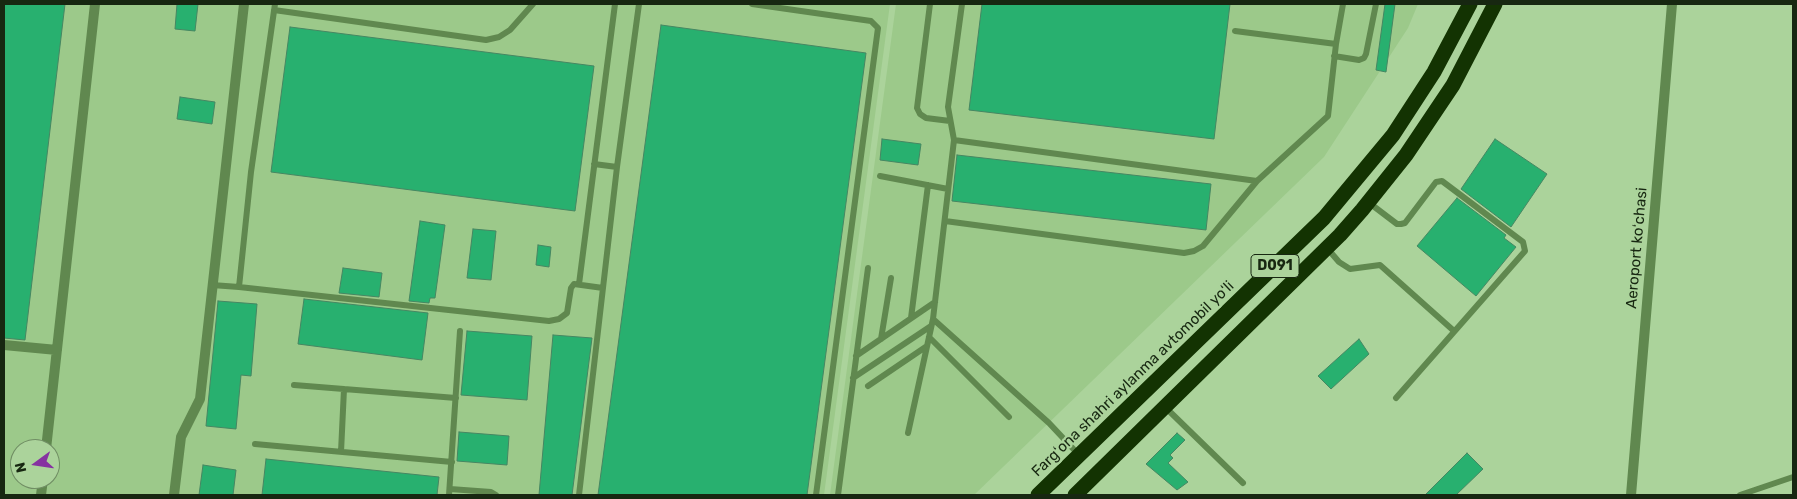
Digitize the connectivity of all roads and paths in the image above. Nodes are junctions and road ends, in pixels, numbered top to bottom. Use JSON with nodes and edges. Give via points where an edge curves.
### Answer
{"nodes":[{"id":1,"x":95,"y":4,"type":"edge"},
{"id":2,"x":244,"y":4,"type":"edge"},
{"id":3,"x":533,"y":4,"type":"edge"},
{"id":4,"x":616,"y":4,"type":"edge"},
{"id":5,"x":639,"y":4,"type":"edge"},
{"id":6,"x":752,"y":4,"type":"edge"},
{"id":7,"x":930,"y":4,"type":"edge"},
{"id":8,"x":962,"y":4,"type":"edge"},
{"id":9,"x":1342,"y":4,"type":"edge"},
{"id":10,"x":1376,"y":4,"type":"edge"},
{"id":11,"x":1470,"y":4,"type":"edge"},
{"id":12,"x":1495,"y":4,"type":"edge"},
{"id":13,"x":1672,"y":4,"type":"edge"},
{"id":14,"x":274,"y":7,"type":"edge"},
{"id":15,"x":1235,"y":31,"type":"dead end"},
{"id":16,"x":1336,"y":44,"type":"junction"},
{"id":17,"x":1334,"y":56,"type":"junction"},
{"id":18,"x":950,"y":121,"type":"junction"},
{"id":19,"x":954,"y":140,"type":"junction"},
{"id":20,"x":594,"y":164,"type":"junction"},
{"id":21,"x":617,"y":167,"type":"junction"},
{"id":22,"x":880,"y":176,"type":"dead end"},
{"id":23,"x":1257,"y":181,"type":"junction"},
{"id":24,"x":928,"y":185,"type":"junction"},
{"id":25,"x":948,"y":189,"type":"junction"},
{"id":26,"x":1368,"y":202,"type":"junction"},
{"id":27,"x":944,"y":221,"type":"junction"},
{"id":28,"x":1327,"y":248,"type":"junction"},
{"id":29,"x":868,"y":268,"type":"dead end"},
{"id":30,"x":891,"y":278,"type":"dead end"},
{"id":31,"x":578,"y":284,"type":"junction"},
{"id":32,"x":212,"y":285,"type":"junction"},
{"id":33,"x":239,"y":286,"type":"junction"},
{"id":34,"x":603,"y":288,"type":"junction"},
{"id":35,"x":935,"y":302,"type":"junction"},
{"id":36,"x":911,"y":318,"type":"junction"},
{"id":37,"x":932,"y":323,"type":"junction"},
{"id":38,"x":460,"y":331,"type":"dead end"},
{"id":39,"x":1454,"y":332,"type":"junction"},
{"id":40,"x":929,"y":337,"type":"junction"},
{"id":41,"x":881,"y":339,"type":"junction"},
{"id":42,"x":4,"y":345,"type":"edge"},
{"id":43,"x":927,"y":346,"type":"junction"},
{"id":44,"x":57,"y":350,"type":"junction"},
{"id":45,"x":856,"y":356,"type":"junction"},
{"id":46,"x":853,"y":378,"type":"junction"},
{"id":47,"x":294,"y":384,"type":"dead end"},
{"id":48,"x":868,"y":386,"type":"dead end"},
{"id":49,"x":344,"y":389,"type":"junction"},
{"id":50,"x":456,"y":398,"type":"junction"},
{"id":51,"x":1396,"y":398,"type":"dead end"},
{"id":52,"x":1165,"y":407,"type":"junction"},
{"id":53,"x":1008,"y":417,"type":"dead end"},
{"id":54,"x":908,"y":433,"type":"dead end"},
{"id":55,"x":47,"y":439,"type":"edge"},
{"id":56,"x":256,"y":444,"type":"dead end"},
{"id":57,"x":341,"y":452,"type":"junction"},
{"id":58,"x":1080,"y":456,"type":"junction"},
{"id":59,"x":452,"y":462,"type":"junction"},
{"id":60,"x":1793,"y":477,"type":"edge"},
{"id":61,"x":1243,"y":482,"type":"dead end"},
{"id":62,"x":450,"y":492,"type":"edge"},
{"id":63,"x":174,"y":495,"type":"edge"},
{"id":64,"x":496,"y":495,"type":"edge"},
{"id":65,"x":579,"y":495,"type":"edge"},
{"id":66,"x":816,"y":495,"type":"edge"},
{"id":67,"x":838,"y":495,"type":"edge"},
{"id":68,"x":1038,"y":495,"type":"edge"},
{"id":69,"x":1075,"y":495,"type":"edge"},
{"id":70,"x":1631,"y":495,"type":"edge"},
{"id":71,"x":1740,"y":495,"type":"edge"}],
"edges":[{"from":1,"to":44,"type":"street"},
{"from":2,"to":32,"type":"street"},
{"from":3,"to":14,"type":"lane","via":[[510,30],[486,40]]},
{"from":4,"to":20,"type":"lane"},
{"from":5,"to":21,"type":"lane"},
{"from":6,"to":66,"type":"lane","via":[[871,21],[878,28]]},
{"from":7,"to":18,"type":"lane","via":[[917,108],[926,118]]},
{"from":8,"to":18,"type":"lane","via":[[948,107]]},
{"from":9,"to":16,"type":"lane"},
{"from":10,"to":17,"type":"lane","via":[[1364,58]]},
{"from":11,"to":58,"type":"highway","name":"Fargʻona shahri aylanma avtomobil yoʻli","number":"D091","via":[[1434,72],[1393,135],[1324,218]]},
{"from":12,"to":26,"type":"highway","number":"D091","via":[[1453,85],[1406,155]]},
{"from":13,"to":70,"type":"street","name":"Aeroport koʻchasi"},
{"from":14,"to":33,"type":"lane"},
{"from":15,"to":16,"type":"lane"},
{"from":16,"to":17,"type":"lane"},
{"from":17,"to":23,"type":"lane","via":[[1328,116]]},
{"from":18,"to":19,"type":"lane"},
{"from":19,"to":23,"type":"lane"},
{"from":19,"to":25,"type":"lane"},
{"from":20,"to":21,"type":"lane"},
{"from":20,"to":31,"type":"lane"},
{"from":21,"to":34,"type":"lane"},
{"from":22,"to":24,"type":"lane"},
{"from":23,"to":27,"type":"lane","via":[[1203,246],[1184,253]]},
{"from":24,"to":25,"type":"lane"},
{"from":24,"to":36,"type":"lane"},
{"from":25,"to":27,"type":"lane"},
{"from":26,"to":28,"type":"highway","number":"D091"},
{"from":26,"to":39,"type":"lane","via":[[1401,224],[1436,182],[1442,181],[1524,242],[1525,251]]},
{"from":27,"to":35,"type":"lane"},
{"from":28,"to":39,"type":"lane","via":[[1350,269],[1380,265]]},
{"from":28,"to":52,"type":"highway","number":"D091"},
{"from":29,"to":45,"type":"lane"},
{"from":30,"to":41,"type":"lane"},
{"from":31,"to":33,"type":"lane","via":[[572,286],[567,313],[549,321]]},
{"from":31,"to":34,"type":"lane"},
{"from":32,"to":33,"type":"lane"},
{"from":32,"to":63,"type":"street","via":[[200,400],[181,437]]},
{"from":34,"to":65,"type":"lane"},
{"from":35,"to":36,"type":"lane"},
{"from":35,"to":37,"type":"lane"},
{"from":36,"to":41,"type":"lane"},
{"from":37,"to":40,"type":"lane"},
{"from":37,"to":46,"type":"lane"},
{"from":37,"to":58,"type":"lane","via":[[1049,423]]},
{"from":38,"to":50,"type":"lane"},
{"from":39,"to":51,"type":"lane"},
{"from":40,"to":43,"type":"lane"},
{"from":40,"to":53,"type":"lane"},
{"from":41,"to":45,"type":"lane"},
{"from":42,"to":44,"type":"street"},
{"from":43,"to":48,"type":"lane"},
{"from":43,"to":54,"type":"lane"},
{"from":44,"to":55,"type":"street"},
{"from":45,"to":46,"type":"lane"},
{"from":46,"to":67,"type":"lane"},
{"from":47,"to":49,"type":"lane"},
{"from":49,"to":50,"type":"lane"},
{"from":49,"to":57,"type":"lane"},
{"from":50,"to":59,"type":"lane"},
{"from":52,"to":61,"type":"lane"},
{"from":52,"to":69,"type":"highway","number":"D091"},
{"from":56,"to":57,"type":"lane"},
{"from":57,"to":59,"type":"lane"},
{"from":58,"to":68,"type":"highway","name":"Fargʻona shahri aylanma avtomobil yoʻli","number":"D091"},
{"from":59,"to":62,"type":"lane"},
{"from":60,"to":71,"type":"lane"},
{"from":62,"to":64,"type":"lane","via":[[490,492]]}]}
